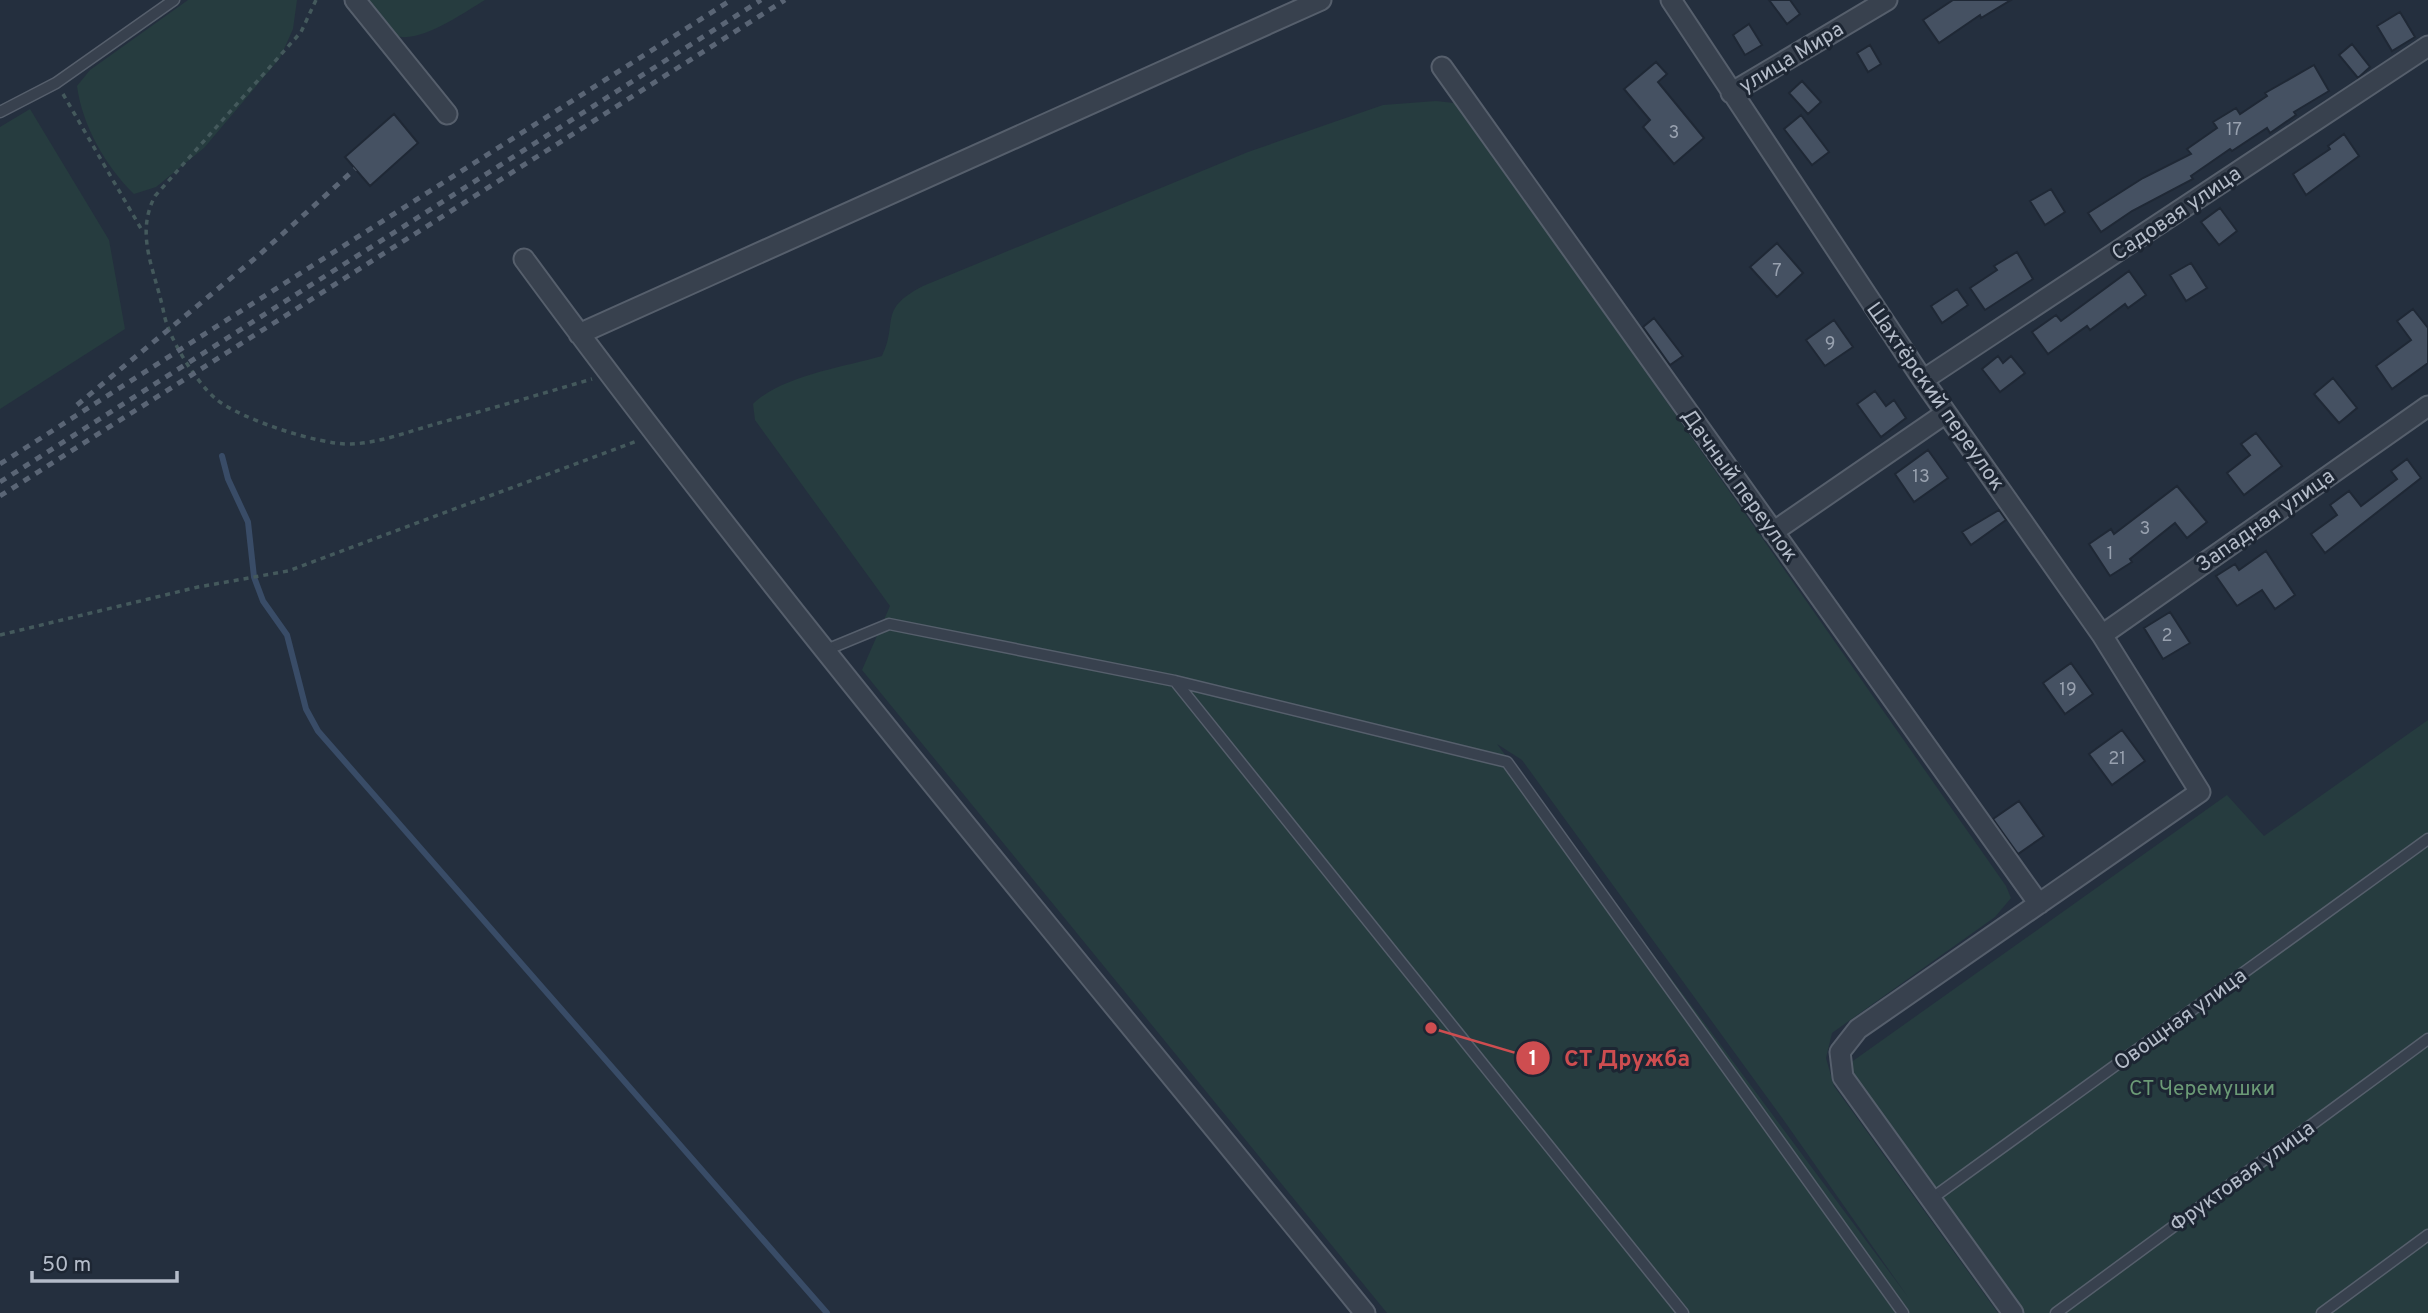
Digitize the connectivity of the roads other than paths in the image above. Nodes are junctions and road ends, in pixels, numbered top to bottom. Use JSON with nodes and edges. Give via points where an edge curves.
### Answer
{"nodes":[{"id":1,"x":174,"y":0,"type":"edge"},
{"id":2,"x":355,"y":0,"type":"edge"},
{"id":3,"x":1321,"y":0,"type":"edge"},
{"id":4,"x":1671,"y":0,"type":"edge"},
{"id":5,"x":1887,"y":0,"type":"edge"},
{"id":6,"x":2428,"y":46,"type":"edge"},
{"id":7,"x":1441,"y":67,"type":"dead end"},
{"id":8,"x":1731,"y":93,"type":"junction"},
{"id":9,"x":0,"y":112,"type":"edge"},
{"id":10,"x":447,"y":114,"type":"dead end"},
{"id":11,"x":524,"y":259,"type":"dead end"},
{"id":12,"x":579,"y":334,"type":"junction"},
{"id":13,"x":1923,"y":380,"type":"junction"},
{"id":14,"x":2428,"y":406,"type":"edge"},
{"id":15,"x":1946,"y":413,"type":"junction"},
{"id":16,"x":1773,"y":532,"type":"junction"},
{"id":17,"x":2102,"y":635,"type":"junction"},
{"id":18,"x":826,"y":650,"type":"junction"},
{"id":19,"x":1175,"y":681,"type":"junction"},
{"id":20,"x":2428,"y":839,"type":"edge"},
{"id":21,"x":2039,"y":904,"type":"junction"},
{"id":22,"x":2428,"y":1039,"type":"edge"},
{"id":23,"x":1931,"y":1199,"type":"junction"},
{"id":24,"x":2428,"y":1235,"type":"edge"},
{"id":25,"x":1364,"y":1313,"type":"edge"},
{"id":26,"x":1683,"y":1313,"type":"edge"},
{"id":27,"x":1903,"y":1313,"type":"edge"},
{"id":28,"x":2013,"y":1313,"type":"edge"},
{"id":29,"x":2056,"y":1313,"type":"edge"},
{"id":30,"x":2322,"y":1313,"type":"edge"}],
"edges":[{"from":1,"to":9,"type":"lane","via":[[57,83]]},
{"from":2,"to":10,"type":"street"},
{"from":3,"to":12,"type":"street"},
{"from":4,"to":8,"type":"street","name":"Шахтёрский переулок"},
{"from":5,"to":8,"type":"street","name":"улица Мира"},
{"from":6,"to":13,"type":"street","name":"Садовая улица"},
{"from":7,"to":16,"type":"street","name":"Дачный переулок"},
{"from":8,"to":13,"type":"street","name":"Шахтёрский переулок"},
{"from":11,"to":12,"type":"street"},
{"from":12,"to":18,"type":"street"},
{"from":13,"to":15,"type":"street","name":"Шахтёрский переулок"},
{"from":14,"to":17,"type":"street","name":"Западная улица"},
{"from":15,"to":16,"type":"street"},
{"from":15,"to":17,"type":"street","name":"Шахтёрский переулок"},
{"from":16,"to":21,"type":"street","name":"Дачный переулок"},
{"from":17,"to":21,"type":"street","name":"Шахтёрский переулок","via":[[2200,792]]},
{"from":18,"to":19,"type":"lane","via":[[888,624]]},
{"from":18,"to":25,"type":"street"},
{"from":19,"to":26,"type":"lane"},
{"from":19,"to":27,"type":"lane","via":[[1507,762]]},
{"from":20,"to":23,"type":"lane","name":"Овощная улица"},
{"from":21,"to":23,"type":"street","via":[[1858,1029],[1840,1052],[1843,1077]]},
{"from":22,"to":29,"type":"lane","name":"Фруктовая улица"},
{"from":23,"to":28,"type":"street"},
{"from":24,"to":30,"type":"lane"}]}
